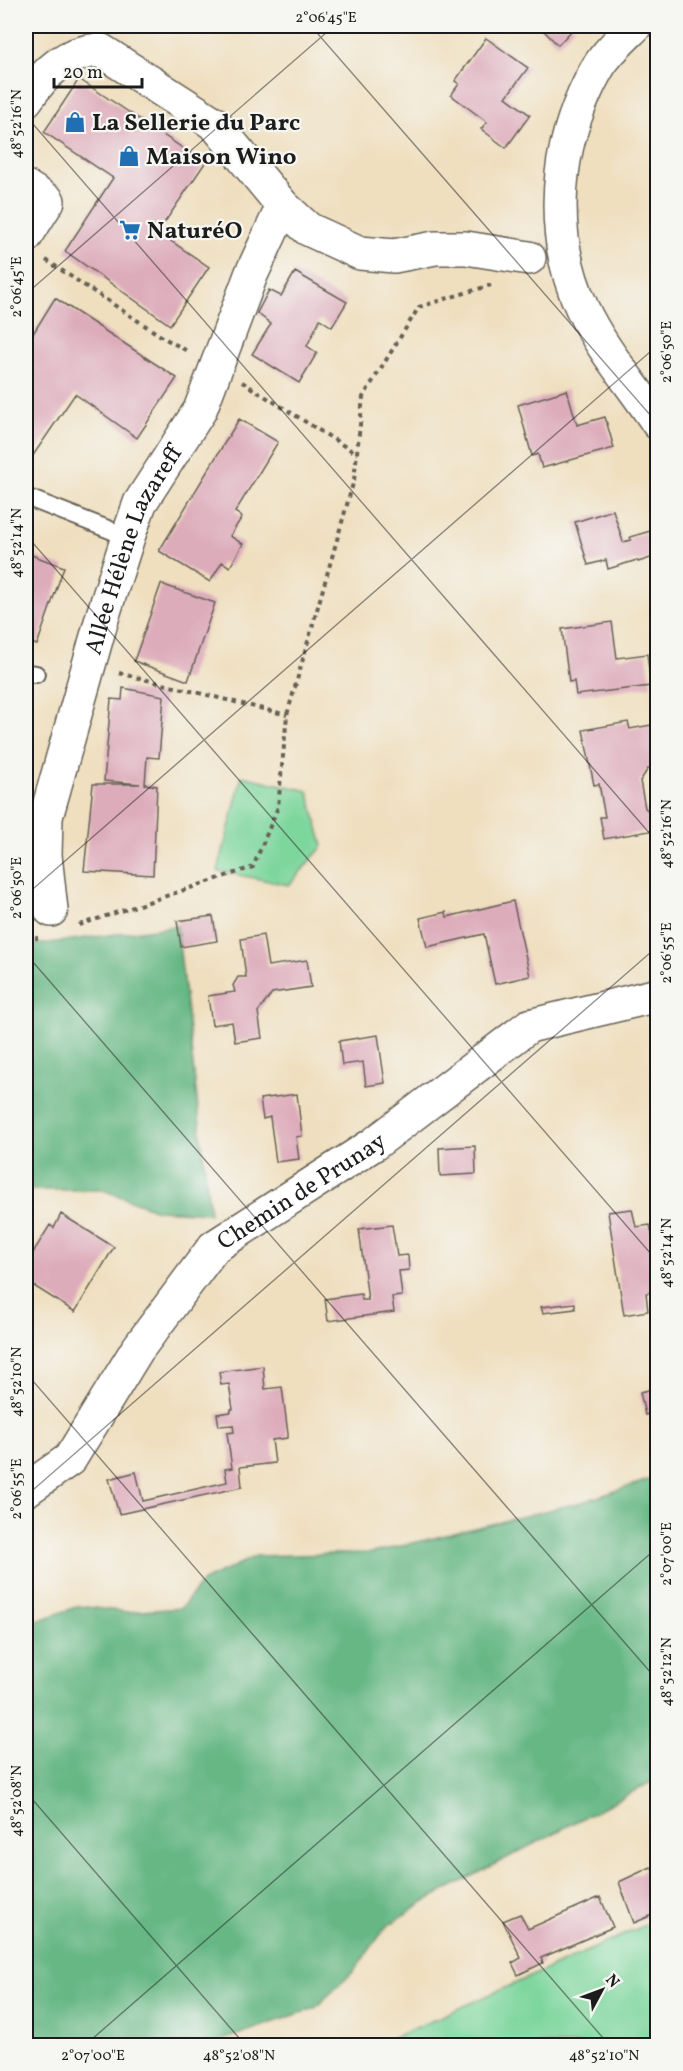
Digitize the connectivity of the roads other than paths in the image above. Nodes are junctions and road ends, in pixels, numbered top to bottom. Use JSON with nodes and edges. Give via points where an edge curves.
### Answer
{"nodes":[{"id":1,"x":635,"y":26,"type":"edge"},
{"id":2,"x":26,"y":98,"type":"edge"},
{"id":3,"x":26,"y":187,"type":"edge"},
{"id":4,"x":283,"y":206,"type":"junction"},
{"id":5,"x":35,"y":248,"type":"edge"},
{"id":6,"x":521,"y":257,"type":"road end"},
{"id":7,"x":657,"y":423,"type":"edge"},
{"id":8,"x":26,"y":497,"type":"edge"},
{"id":9,"x":128,"y":537,"type":"junction"},
{"id":10,"x":55,"y":925,"type":"road end"},
{"id":11,"x":657,"y":995,"type":"edge"},
{"id":12,"x":26,"y":1490,"type":"edge"}],
"edges":[{"from":1,"to":7,"type":"street","via":[[606,56],[573,120],[559,204],[569,278],[583,311]]},
{"from":2,"to":4,"type":"street","via":[[60,62],[83,51],[100,50],[215,124]]},
{"from":3,"to":5,"type":"street","via":[[48,201]]},
{"from":4,"to":6,"type":"street","via":[[308,229],[360,253],[394,256],[435,248],[466,248]]},
{"from":4,"to":9,"type":"street","name":"Allée Hélène Lazareff","via":[[251,275],[200,410],[140,503]]},
{"from":8,"to":9,"type":"lane"},
{"from":9,"to":10,"type":"street","name":"Allée Hélène Lazareff","via":[[46,817],[45,855]]},
{"from":11,"to":12,"type":"street","name":"Chemin de Prunay","via":[[529,1026],[374,1143],[214,1246],[137,1350],[70,1459]]}]}
